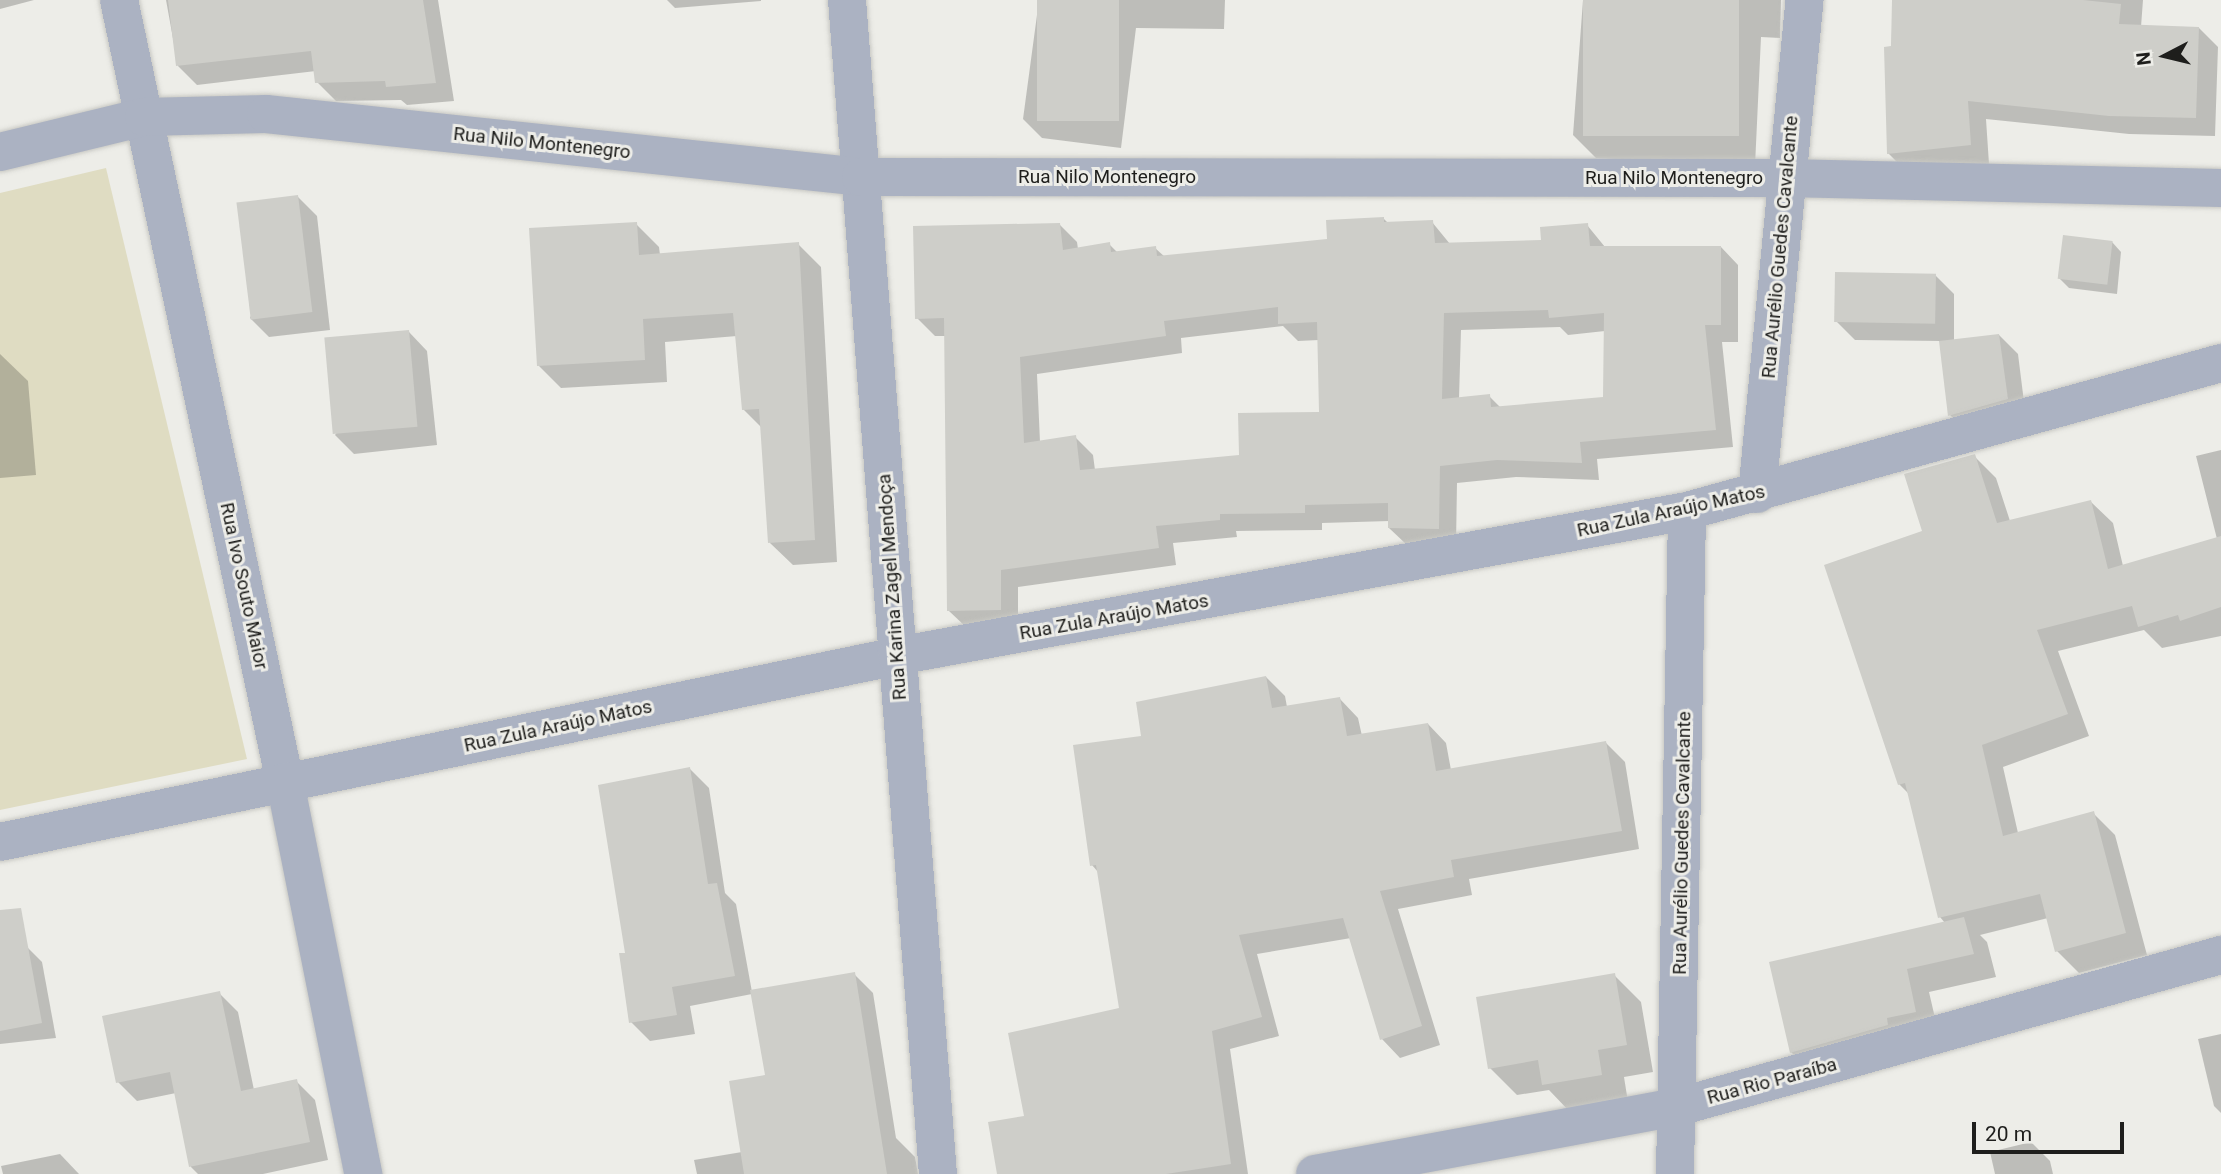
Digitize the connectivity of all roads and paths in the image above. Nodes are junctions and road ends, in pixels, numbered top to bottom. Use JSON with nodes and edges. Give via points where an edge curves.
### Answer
{"nodes":[{"id":1,"x":120,"y":0,"type":"edge"},
{"id":2,"x":847,"y":0,"type":"edge"},
{"id":3,"x":1805,"y":0,"type":"edge"},
{"id":4,"x":144,"y":117,"type":"junction"},
{"id":5,"x":0,"y":152,"type":"edge"},
{"id":6,"x":861,"y":177,"type":"junction"},
{"id":7,"x":1785,"y":178,"type":"junction"},
{"id":8,"x":2221,"y":188,"type":"edge"},
{"id":9,"x":2221,"y":363,"type":"edge"},
{"id":10,"x":1757,"y":494,"type":"junction"},
{"id":11,"x":1687,"y":511,"type":"junction"},
{"id":12,"x":897,"y":656,"type":"junction"},
{"id":13,"x":285,"y":782,"type":"junction"},
{"id":14,"x":0,"y":842,"type":"edge"},
{"id":15,"x":2221,"y":954,"type":"edge"},
{"id":16,"x":1678,"y":1107,"type":"junction"},
{"id":17,"x":363,"y":1174,"type":"edge"},
{"id":18,"x":939,"y":1174,"type":"edge"},
{"id":19,"x":1315,"y":1174,"type":"edge"},
{"id":20,"x":1675,"y":1174,"type":"edge"}],
"edges":[{"from":1,"to":4,"type":"street","name":"Rua Ivo Souto Maior"},
{"from":2,"to":6,"type":"street","name":"Rua Karina Zagel Mendoça"},
{"from":3,"to":7,"type":"street","name":"Rua Aurélio Guedes Cavalcante"},
{"from":4,"to":5,"type":"street","name":"Rua Nilo Montenegro"},
{"from":4,"to":6,"type":"street","name":"Rua Nilo Montenegro","via":[[266,114]]},
{"from":4,"to":13,"type":"street","name":"Rua Ivo Souto Maior"},
{"from":6,"to":7,"type":"street","name":"Rua Nilo Montenegro"},
{"from":6,"to":12,"type":"street","name":"Rua Karina Zagel Mendoça"},
{"from":7,"to":8,"type":"street","name":"Rua Nilo Montenegro"},
{"from":7,"to":10,"type":"street","name":"Rua Aurélio Guedes Cavalcante"},
{"from":9,"to":10,"type":"street","name":"Rua Zula Araújo Matos"},
{"from":10,"to":11,"type":"street","name":"Rua Zula Araújo Matos"},
{"from":11,"to":12,"type":"street","name":"Rua Zula Araújo Matos"},
{"from":11,"to":16,"type":"street","name":"Rua Aurélio Guedes Cavalcante"},
{"from":12,"to":13,"type":"street","name":"Rua Zula Araújo Matos"},
{"from":12,"to":18,"type":"street","name":"Rua Karina Zagel Mendoça"},
{"from":13,"to":14,"type":"street","name":"Rua Zula Araújo Matos"},
{"from":13,"to":17,"type":"street","name":"Rua Ivo Souto Maior"},
{"from":15,"to":16,"type":"street","name":"Rua Rio Paraíba"},
{"from":16,"to":19,"type":"street","name":"Rua Rio Paraíba"},
{"from":16,"to":20,"type":"street","name":"Rua Aurélio Guedes Cavalcante"}]}
